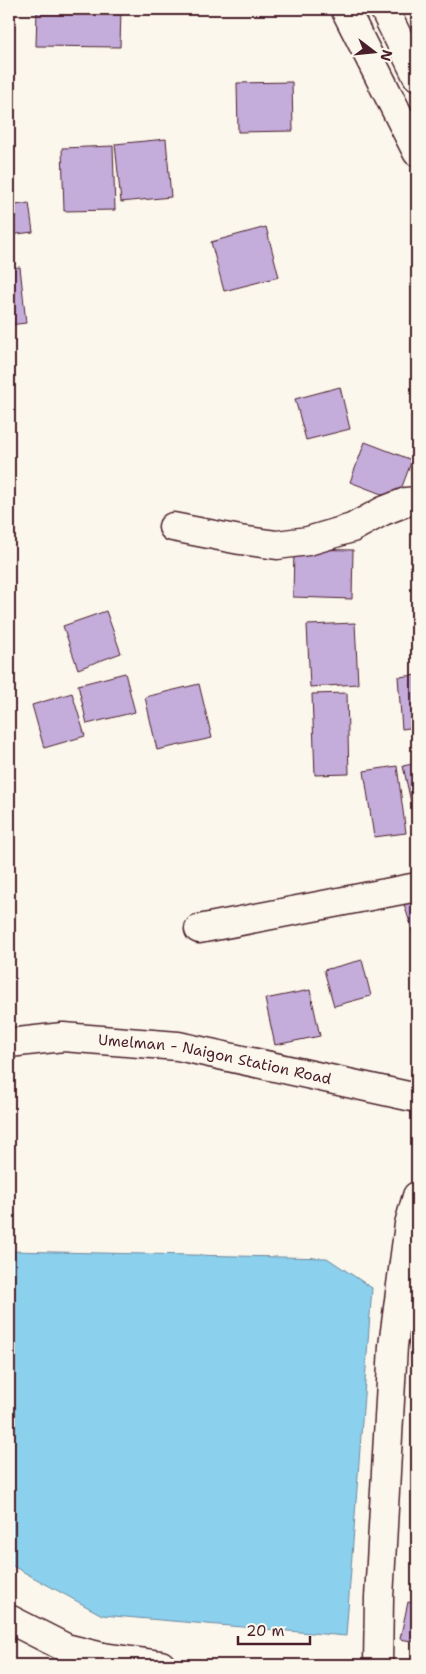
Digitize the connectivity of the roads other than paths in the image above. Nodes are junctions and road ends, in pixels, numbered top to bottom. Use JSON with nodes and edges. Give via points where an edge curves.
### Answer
{"nodes":[{"id":1,"x":345,"y":9,"type":"edge"},
{"id":2,"x":384,"y":9,"type":"edge"},
{"id":3,"x":417,"y":76,"type":"edge"},
{"id":4,"x":417,"y":152,"type":"edge"},
{"id":5,"x":417,"y":501,"type":"edge"},
{"id":6,"x":173,"y":527,"type":"dead end"},
{"id":7,"x":417,"y":887,"type":"edge"},
{"id":8,"x":200,"y":929,"type":"dead end"},
{"id":9,"x":9,"y":1043,"type":"edge"},
{"id":10,"x":417,"y":1098,"type":"edge"},
{"id":11,"x":417,"y":1196,"type":"edge"},
{"id":12,"x":9,"y":1619,"type":"edge"},
{"id":13,"x":103,"y":1661,"type":"edge"},
{"id":14,"x":161,"y":1665,"type":"edge"},
{"id":15,"x":378,"y":1665,"type":"edge"}],
"edges":[{"from":1,"to":4,"type":"street"},
{"from":2,"to":3,"type":"street"},
{"from":5,"to":6,"type":"street","via":[[384,510],[352,528],[308,541],[277,545]]},
{"from":7,"to":8,"type":"street"},
{"from":9,"to":10,"type":"street","name":"Umelman - Naigon Station Road","via":[[63,1038],[178,1046]]},
{"from":11,"to":15,"type":"street","via":[[409,1224],[393,1346]]},
{"from":12,"to":13,"type":"street","via":[[66,1648]]},
{"from":13,"to":14,"type":"street"}]}
